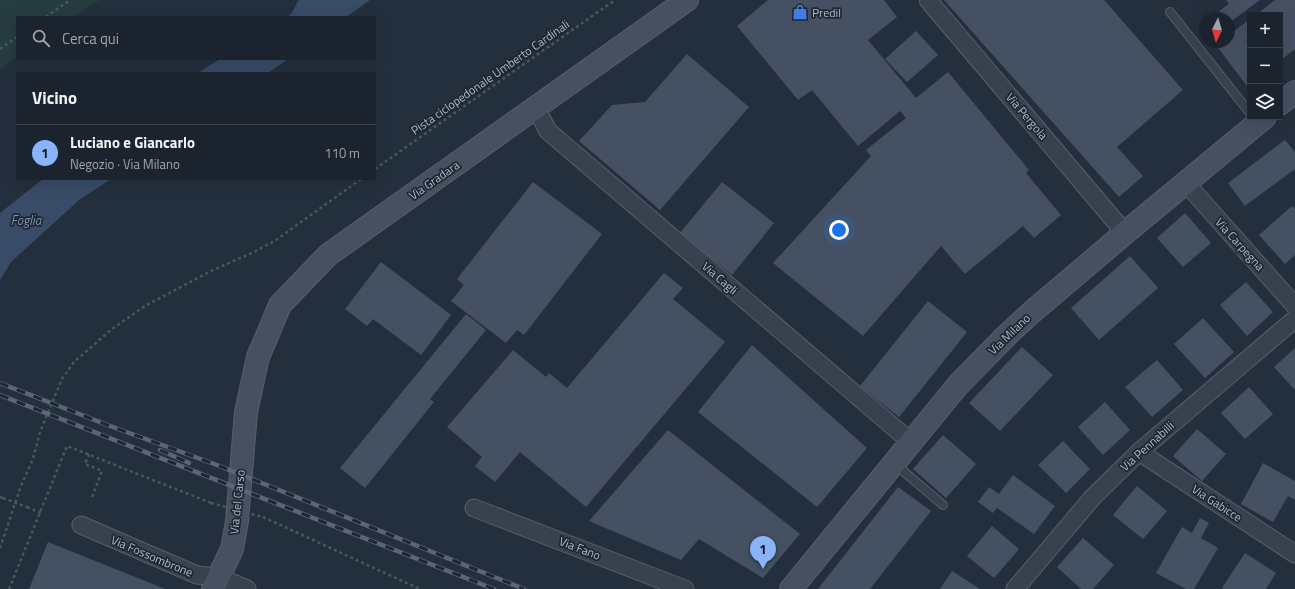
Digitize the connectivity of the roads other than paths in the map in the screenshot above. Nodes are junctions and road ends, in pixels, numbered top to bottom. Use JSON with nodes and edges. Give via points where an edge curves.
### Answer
{"nodes":[{"id":1,"x":687,"y":0,"type":"edge"},
{"id":2,"x":928,"y":0,"type":"edge"},
{"id":3,"x":1170,"y":12,"type":"dead end"},
{"id":4,"x":1295,"y":92,"type":"edge"},
{"id":5,"x":1283,"y":102,"type":"edge"},
{"id":6,"x":1247,"y":106,"type":"edge"},
{"id":7,"x":536,"y":108,"type":"junction"},
{"id":8,"x":1253,"y":120,"type":"edge"},
{"id":9,"x":1185,"y":182,"type":"junction"},
{"id":10,"x":1125,"y":233,"type":"junction"},
{"id":11,"x":1295,"y":306,"type":"edge"},
{"id":12,"x":1295,"y":319,"type":"edge"},
{"id":13,"x":246,"y":412,"type":"joint"},
{"id":14,"x":911,"y":442,"type":"junction"},
{"id":15,"x":1139,"y":452,"type":"junction"},
{"id":16,"x":894,"y":463,"type":"junction"},
{"id":17,"x":943,"y":505,"type":"dead end"},
{"id":18,"x":474,"y":508,"type":"dead end"},
{"id":19,"x":81,"y":525,"type":"dead end"},
{"id":20,"x":1295,"y":554,"type":"edge"},
{"id":21,"x":216,"y":583,"type":"edge"},
{"id":22,"x":248,"y":589,"type":"edge"},
{"id":23,"x":685,"y":589,"type":"edge"},
{"id":24,"x":791,"y":589,"type":"edge"},
{"id":25,"x":1015,"y":589,"type":"edge"}],
"edges":[{"from":1,"to":7,"type":"street","name":"Via Gradara"},
{"from":2,"to":10,"type":"street","name":"Via Pergola"},
{"from":3,"to":6,"type":"lane"},
{"from":4,"to":5,"type":"street"},
{"from":7,"to":13,"type":"street","name":"Via Gradara","via":[[328,254],[280,305],[258,357]]},
{"from":7,"to":14,"type":"street","name":"Via Cagli","via":[[548,131]]},
{"from":8,"to":9,"type":"street","name":"Via Milano"},
{"from":9,"to":10,"type":"street","name":"Via Milano"},
{"from":9,"to":11,"type":"street","name":"Via Carpegna"},
{"from":10,"to":14,"type":"street","name":"Via Milano","via":[[1006,336],[958,385]]},
{"from":12,"to":15,"type":"street","name":"Via Pennabilli"},
{"from":13,"to":21,"type":"street","name":"Via del Carso","via":[[237,521],[232,549]]},
{"from":14,"to":16,"type":"street","name":"Via Milano"},
{"from":15,"to":20,"type":"street","name":"Via Gabicce"},
{"from":15,"to":25,"type":"street","name":"Via Pennabilli","via":[[1093,497]]},
{"from":16,"to":17,"type":"lane"},
{"from":16,"to":24,"type":"street","name":"Via Milano"},
{"from":18,"to":23,"type":"street","name":"Via Fano"},
{"from":19,"to":21,"type":"street","name":"Via Fossombrone"},
{"from":21,"to":22,"type":"street","name":"Via Fossombrone"}]}
